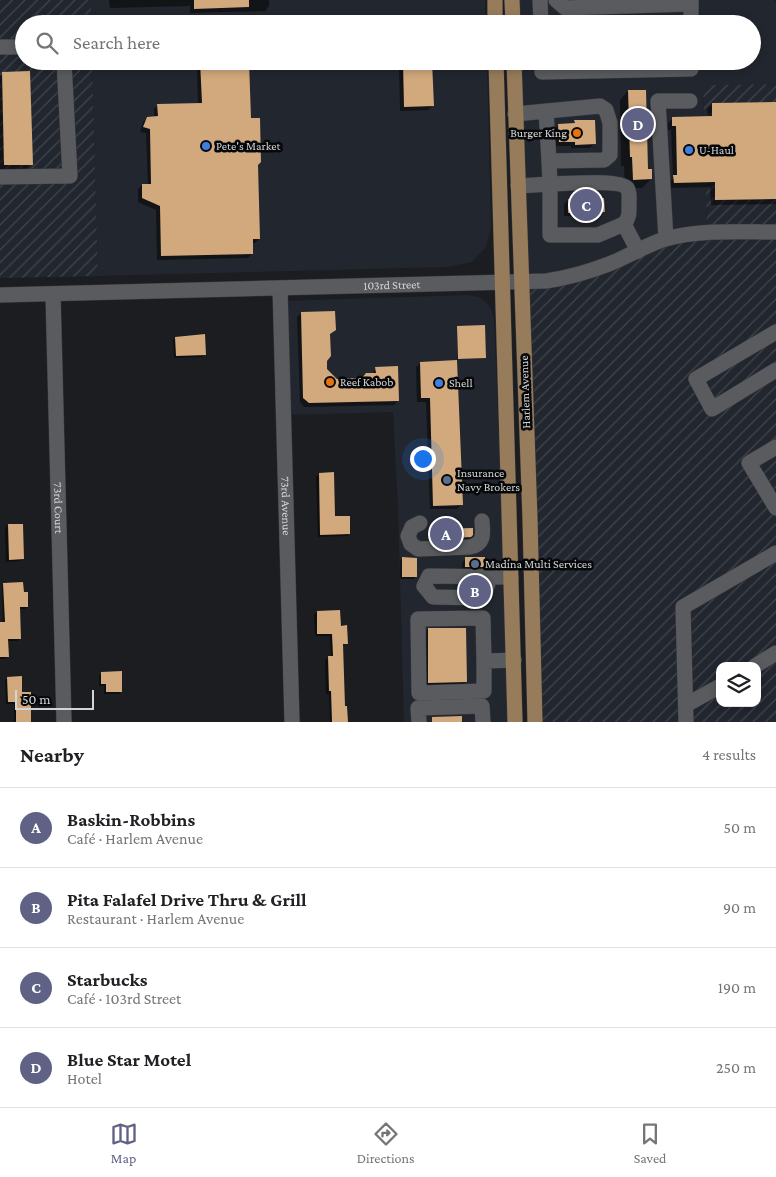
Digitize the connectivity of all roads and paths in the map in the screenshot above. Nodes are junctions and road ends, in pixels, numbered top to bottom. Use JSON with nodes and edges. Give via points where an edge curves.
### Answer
{"nodes":[{"id":1,"x":495,"y":0,"type":"edge"},
{"id":2,"x":512,"y":0,"type":"edge"},
{"id":3,"x":540,"y":0,"type":"edge"},
{"id":4,"x":556,"y":0,"type":"edge"},
{"id":5,"x":691,"y":2,"type":"edge"},
{"id":6,"x":495,"y":15,"type":"edge"},
{"id":7,"x":513,"y":15,"type":"edge"},
{"id":8,"x":541,"y":15,"type":"edge"},
{"id":9,"x":691,"y":15,"type":"edge"},
{"id":10,"x":0,"y":47,"type":"edge"},
{"id":11,"x":15,"y":47,"type":"edge"},
{"id":12,"x":64,"y":70,"type":"edge"},
{"id":13,"x":496,"y":70,"type":"edge"},
{"id":14,"x":514,"y":70,"type":"edge"},
{"id":15,"x":542,"y":70,"type":"edge"},
{"id":16,"x":642,"y":70,"type":"edge"},
{"id":17,"x":690,"y":101,"type":"dead end"},
{"id":18,"x":546,"y":111,"type":"junction"},
{"id":19,"x":516,"y":114,"type":"junction"},
{"id":20,"x":610,"y":156,"type":"junction"},
{"id":21,"x":549,"y":161,"type":"junction"},
{"id":22,"x":0,"y":177,"type":"edge"},
{"id":23,"x":610,"y":183,"type":"junction"},
{"id":24,"x":550,"y":184,"type":"junction"},
{"id":25,"x":518,"y":186,"type":"junction"},
{"id":26,"x":624,"y":224,"type":"junction"},
{"id":27,"x":776,"y":232,"type":"edge"},
{"id":28,"x":666,"y":239,"type":"junction"},
{"id":29,"x":638,"y":251,"type":"junction"},
{"id":30,"x":520,"y":281,"type":"junction"},
{"id":31,"x":503,"y":282,"type":"junction"},
{"id":32,"x":280,"y":288,"type":"junction"},
{"id":33,"x":53,"y":294,"type":"junction"},
{"id":34,"x":0,"y":295,"type":"edge"},
{"id":35,"x":776,"y":332,"type":"edge"},
{"id":36,"x":776,"y":370,"type":"edge"},
{"id":37,"x":776,"y":447,"type":"edge"},
{"id":38,"x":776,"y":508,"type":"edge"},
{"id":39,"x":482,"y":521,"type":"dead end"},
{"id":40,"x":420,"y":523,"type":"dead end"},
{"id":41,"x":776,"y":553,"type":"edge"},
{"id":42,"x":511,"y":577,"type":"junction"},
{"id":43,"x":490,"y":578,"type":"dead end"},
{"id":44,"x":776,"y":654,"type":"edge"},
{"id":45,"x":514,"y":660,"type":"junction"},
{"id":46,"x":484,"y":661,"type":"junction"},
{"id":47,"x":761,"y":663,"type":"edge"},
{"id":48,"x":716,"y":688,"type":"edge"},
{"id":49,"x":686,"y":705,"type":"junction"},
{"id":50,"x":64,"y":722,"type":"edge"},
{"id":51,"x":292,"y":722,"type":"edge"},
{"id":52,"x":419,"y":722,"type":"edge"},
{"id":53,"x":483,"y":722,"type":"edge"},
{"id":54,"x":515,"y":722,"type":"edge"},
{"id":55,"x":535,"y":722,"type":"edge"},
{"id":56,"x":686,"y":722,"type":"edge"}],
"edges":[{"from":1,"to":6,"type":"main road"},
{"from":2,"to":7,"type":"main road"},
{"from":3,"to":8,"type":"street"},
{"from":4,"to":5,"type":"street","via":[[566,8]]},
{"from":5,"to":9,"type":"street"},
{"from":10,"to":11,"type":"street"},
{"from":12,"to":22,"type":"street","via":[[70,176]]},
{"from":13,"to":31,"type":"main road","name":"Harlem Avenue"},
{"from":14,"to":19,"type":"main road","name":"Harlem Avenue"},
{"from":15,"to":16,"type":"street"},
{"from":17,"to":28,"type":"street","via":[[658,101]]},
{"from":18,"to":19,"type":"street"},
{"from":18,"to":20,"type":"street","via":[[600,106],[606,110],[610,124]]},
{"from":18,"to":21,"type":"street"},
{"from":19,"to":25,"type":"main road","name":"Harlem Avenue"},
{"from":20,"to":21,"type":"street","via":[[604,160]]},
{"from":20,"to":23,"type":"street"},
{"from":21,"to":24,"type":"street"},
{"from":23,"to":24,"type":"street"},
{"from":23,"to":26,"type":"street","via":[[622,184],[629,193],[630,217]]},
{"from":24,"to":25,"type":"street"},
{"from":24,"to":26,"type":"street","via":[[550,235],[598,235]]},
{"from":25,"to":30,"type":"main road","name":"Harlem Avenue"},
{"from":26,"to":29,"type":"street"},
{"from":27,"to":28,"type":"street","name":"103rd Street","via":[[700,233]]},
{"from":28,"to":29,"type":"street","name":"103rd Street"},
{"from":29,"to":30,"type":"street","name":"103rd Street","via":[[565,278]]},
{"from":30,"to":31,"type":"street","name":"103rd Street"},
{"from":30,"to":55,"type":"main road","name":"Harlem Avenue"},
{"from":31,"to":32,"type":"street","name":"103rd Street"},
{"from":31,"to":42,"type":"main road","name":"Harlem Avenue"},
{"from":32,"to":33,"type":"street","name":"103rd Street"},
{"from":32,"to":51,"type":"street","name":"73rd Avenue"},
{"from":33,"to":34,"type":"street","name":"103rd Street"},
{"from":33,"to":50,"type":"street","name":"73rd Court"},
{"from":35,"to":36,"type":"street","via":[[696,379],[712,409]]},
{"from":37,"to":38,"type":"street","via":[[750,463]]},
{"from":39,"to":40,"type":"street","via":[[482,538],[478,545],[418,549],[408,536],[412,527]]},
{"from":41,"to":49,"type":"street","via":[[683,607]]},
{"from":42,"to":43,"type":"street"},
{"from":42,"to":45,"type":"main road","name":"Harlem Avenue"},
{"from":44,"to":47,"type":"street"},
{"from":45,"to":46,"type":"street"},
{"from":45,"to":54,"type":"main road","name":"Harlem Avenue"},
{"from":46,"to":46,"type":"street","via":[[482,618],[418,619],[419,693],[484,692]]},
{"from":48,"to":49,"type":"street"},
{"from":49,"to":56,"type":"street"},
{"from":52,"to":53,"type":"street","via":[[418,708],[482,706]]}]}
